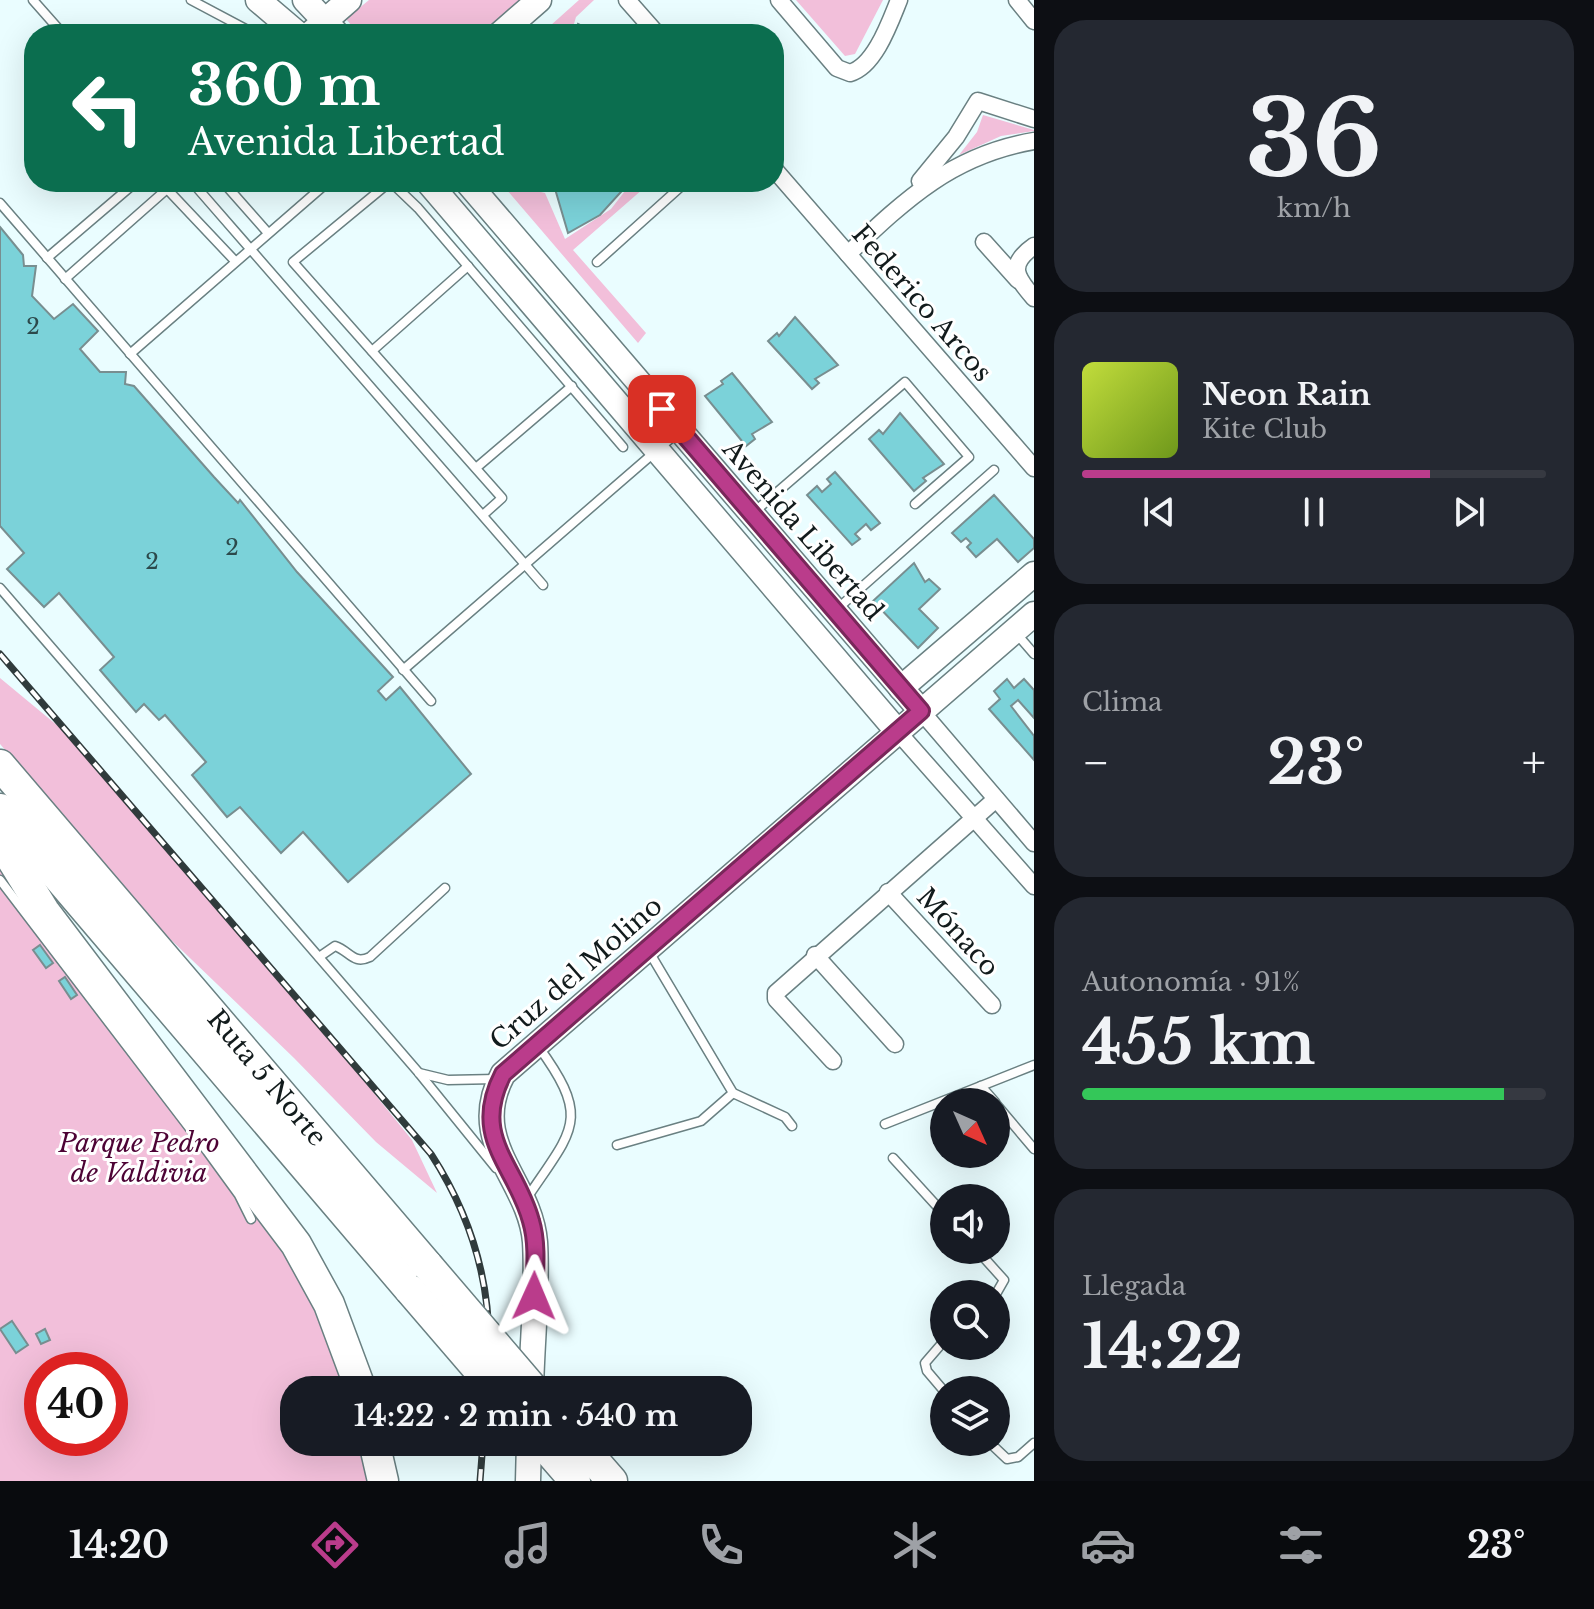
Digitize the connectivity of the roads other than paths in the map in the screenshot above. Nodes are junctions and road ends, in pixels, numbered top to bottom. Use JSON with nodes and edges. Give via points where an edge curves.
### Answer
{"nodes":[{"id":1,"x":33,"y":0,"type":"edge"},
{"id":2,"x":191,"y":0,"type":"edge"},
{"id":3,"x":258,"y":0,"type":"edge"},
{"id":4,"x":305,"y":0,"type":"edge"},
{"id":5,"x":349,"y":0,"type":"edge"},
{"id":6,"x":539,"y":0,"type":"edge"},
{"id":7,"x":627,"y":0,"type":"edge"},
{"id":8,"x":779,"y":0,"type":"edge"},
{"id":9,"x":899,"y":0,"type":"edge"},
{"id":10,"x":1017,"y":0,"type":"edge"},
{"id":11,"x":1034,"y":21,"type":"edge"},
{"id":12,"x":54,"y":24,"type":"edge"},
{"id":13,"x":236,"y":24,"type":"edge"},
{"id":14,"x":286,"y":24,"type":"edge"},
{"id":15,"x":321,"y":24,"type":"edge"},
{"id":16,"x":328,"y":24,"type":"edge"},
{"id":17,"x":511,"y":24,"type":"edge"},
{"id":18,"x":648,"y":24,"type":"edge"},
{"id":19,"x":1034,"y":119,"type":"edge"},
{"id":20,"x":1034,"y":141,"type":"edge"},
{"id":21,"x":784,"y":180,"type":"edge"},
{"id":22,"x":124,"y":192,"type":"edge"},
{"id":23,"x":164,"y":192,"type":"edge"},
{"id":24,"x":170,"y":192,"type":"edge"},
{"id":25,"x":201,"y":192,"type":"edge"},
{"id":26,"x":232,"y":192,"type":"edge"},
{"id":27,"x":316,"y":192,"type":"edge"},
{"id":28,"x":379,"y":192,"type":"edge"},
{"id":29,"x":402,"y":192,"type":"edge"},
{"id":30,"x":437,"y":192,"type":"edge"},
{"id":31,"x":476,"y":192,"type":"edge"},
{"id":32,"x":675,"y":192,"type":"edge"},
{"id":33,"x":0,"y":203,"type":"edge"},
{"id":34,"x":901,"y":204,"type":"junction"},
{"id":35,"x":268,"y":233,"type":"junction"},
{"id":36,"x":984,"y":242,"type":"dead end"},
{"id":37,"x":1034,"y":246,"type":"edge"},
{"id":38,"x":250,"y":248,"type":"junction"},
{"id":39,"x":848,"y":254,"type":"junction"},
{"id":40,"x":47,"y":258,"type":"junction"},
{"id":41,"x":235,"y":261,"type":"junction"},
{"id":42,"x":597,"y":262,"type":"dead end"},
{"id":43,"x":468,"y":266,"type":"junction"},
{"id":44,"x":65,"y":279,"type":"junction"},
{"id":45,"x":1019,"y":281,"type":"junction"},
{"id":46,"x":1034,"y":298,"type":"edge"},
{"id":47,"x":372,"y":351,"type":"junction"},
{"id":48,"x":130,"y":354,"type":"junction"},
{"id":49,"x":572,"y":386,"type":"junction"},
{"id":50,"x":680,"y":430,"type":"junction"},
{"id":51,"x":623,"y":447,"type":"dead end"},
{"id":52,"x":659,"y":449,"type":"junction"},
{"id":53,"x":476,"y":468,"type":"junction"},
{"id":54,"x":1034,"y":468,"type":"edge"},
{"id":55,"x":994,"y":470,"type":"dead end"},
{"id":56,"x":915,"y":504,"type":"dead end"},
{"id":57,"x":753,"y":513,"type":"junction"},
{"id":58,"x":483,"y":515,"type":"junction"},
{"id":59,"x":528,"y":566,"type":"junction"},
{"id":60,"x":1034,"y":574,"type":"edge"},
{"id":61,"x":543,"y":585,"type":"dead end"},
{"id":62,"x":0,"y":588,"type":"edge"},
{"id":63,"x":1002,"y":602,"type":"junction"},
{"id":64,"x":836,"y":611,"type":"junction"},
{"id":65,"x":1034,"y":614,"type":"edge"},
{"id":66,"x":1014,"y":631,"type":"junction"},
{"id":67,"x":1034,"y":654,"type":"edge"},
{"id":68,"x":403,"y":670,"type":"junction"},
{"id":69,"x":957,"y":680,"type":"junction"},
{"id":70,"x":901,"y":688,"type":"junction"},
{"id":71,"x":431,"y":701,"type":"dead end"},
{"id":72,"x":921,"y":711,"type":"junction"},
{"id":73,"x":897,"y":731,"type":"junction"},
{"id":74,"x":0,"y":765,"type":"edge"},
{"id":75,"x":996,"y":799,"type":"junction"},
{"id":76,"x":0,"y":809,"type":"edge"},
{"id":77,"x":974,"y":817,"type":"junction"},
{"id":78,"x":0,"y":840,"type":"edge"},
{"id":79,"x":1034,"y":843,"type":"edge"},
{"id":80,"x":0,"y":880,"type":"edge"},
{"id":81,"x":1034,"y":886,"type":"edge"},
{"id":82,"x":445,"y":888,"type":"dead end"},
{"id":83,"x":888,"y":892,"type":"junction"},
{"id":84,"x":647,"y":948,"type":"junction"},
{"id":85,"x":815,"y":955,"type":"junction"},
{"id":86,"x":319,"y":957,"type":"junction"},
{"id":87,"x":992,"y":1005,"type":"dead end"},
{"id":88,"x":536,"y":1043,"type":"junction"},
{"id":89,"x":895,"y":1044,"type":"dead end"},
{"id":90,"x":833,"y":1061,"type":"dead end"},
{"id":91,"x":1034,"y":1065,"type":"edge"},
{"id":92,"x":419,"y":1073,"type":"junction"},
{"id":93,"x":501,"y":1078,"type":"junction"},
{"id":94,"x":981,"y":1086,"type":"joint"},
{"id":95,"x":733,"y":1093,"type":"junction"},
{"id":96,"x":1010,"y":1121,"type":"edge"},
{"id":97,"x":885,"y":1124,"type":"dead end"},
{"id":98,"x":792,"y":1126,"type":"dead end"},
{"id":99,"x":617,"y":1145,"type":"dead end"},
{"id":100,"x":1034,"y":1149,"type":"edge"},
{"id":101,"x":893,"y":1158,"type":"dead end"},
{"id":102,"x":930,"y":1199,"type":"edge"},
{"id":103,"x":524,"y":1202,"type":"junction"},
{"id":104,"x":251,"y":1219,"type":"dead end"},
{"id":105,"x":990,"y":1264,"type":"edge"},
{"id":106,"x":419,"y":1278,"type":"junction"},
{"id":107,"x":1004,"y":1280,"type":"edge"},
{"id":108,"x":930,"y":1357,"type":"edge"},
{"id":109,"x":356,"y":1376,"type":"edge"},
{"id":110,"x":486,"y":1376,"type":"edge"},
{"id":111,"x":518,"y":1376,"type":"edge"},
{"id":112,"x":532,"y":1376,"type":"edge"},
{"id":113,"x":931,"y":1376,"type":"edge"},
{"id":114,"x":1034,"y":1443,"type":"edge"},
{"id":115,"x":377,"y":1456,"type":"edge"},
{"id":116,"x":529,"y":1456,"type":"edge"},
{"id":117,"x":1004,"y":1456,"type":"edge"},
{"id":118,"x":580,"y":1465,"type":"edge"},
{"id":119,"x":383,"y":1481,"type":"edge"},
{"id":120,"x":528,"y":1481,"type":"edge"},
{"id":121,"x":612,"y":1481,"type":"edge"}],
"edges":[{"from":1,"to":12,"type":"lane"},
{"from":2,"to":13,"type":"lane"},
{"from":3,"to":14,"type":"street"},
{"from":4,"to":15,"type":"street"},
{"from":5,"to":16,"type":"street"},
{"from":6,"to":17,"type":"street"},
{"from":7,"to":18,"type":"street"},
{"from":8,"to":9,"type":"street","via":[[837,68],[850,73],[864,64]]},
{"from":10,"to":11,"type":"street"},
{"from":19,"to":34,"type":"street","via":[[978,101]]},
{"from":20,"to":34,"type":"street","via":[[1003,147],[947,170]]},
{"from":21,"to":39,"type":"street","name":"Federico Arcos"},
{"from":22,"to":40,"type":"lane"},
{"from":23,"to":44,"type":"lane"},
{"from":24,"to":41,"type":"lane"},
{"from":25,"to":38,"type":"lane"},
{"from":26,"to":35,"type":"lane"},
{"from":27,"to":35,"type":"lane"},
{"from":28,"to":47,"type":"lane","via":[[293,262]]},
{"from":29,"to":43,"type":"lane"},
{"from":30,"to":52,"type":"street"},
{"from":31,"to":50,"type":"street","name":"Avenida Libertad"},
{"from":32,"to":42,"type":"lane"},
{"from":33,"to":40,"type":"lane"},
{"from":34,"to":39,"type":"street"},
{"from":35,"to":38,"type":"lane"},
{"from":36,"to":45,"type":"street"},
{"from":37,"to":45,"type":"street","via":[[1021,255],[1016,267]]},
{"from":38,"to":41,"type":"lane"},
{"from":38,"to":58,"type":"lane"},
{"from":39,"to":54,"type":"street","name":"Federico Arcos"},
{"from":40,"to":44,"type":"lane"},
{"from":41,"to":48,"type":"lane"},
{"from":43,"to":47,"type":"lane"},
{"from":43,"to":49,"type":"lane"},
{"from":44,"to":48,"type":"lane"},
{"from":45,"to":46,"type":"street"},
{"from":47,"to":53,"type":"lane"},
{"from":48,"to":68,"type":"lane"},
{"from":49,"to":51,"type":"lane"},
{"from":49,"to":53,"type":"lane"},
{"from":50,"to":52,"type":"lane"},
{"from":50,"to":57,"type":"street","name":"Avenida Libertad"},
{"from":52,"to":59,"type":"lane"},
{"from":52,"to":73,"type":"street"},
{"from":53,"to":58,"type":"lane","via":[[502,498]]},
{"from":55,"to":64,"type":"lane"},
{"from":56,"to":57,"type":"lane","via":[[969,457],[905,382]]},
{"from":57,"to":64,"type":"street","name":"Avenida Libertad"},
{"from":58,"to":59,"type":"lane"},
{"from":59,"to":61,"type":"lane"},
{"from":59,"to":68,"type":"lane"},
{"from":60,"to":63,"type":"street"},
{"from":62,"to":86,"type":"lane"},
{"from":63,"to":69,"type":"street"},
{"from":63,"to":70,"type":"street"},
{"from":64,"to":70,"type":"street","name":"Avenida Libertad"},
{"from":65,"to":66,"type":"street","name":"Cruz del Molino"},
{"from":66,"to":67,"type":"lane"},
{"from":66,"to":69,"type":"street","name":"Cruz del Molino"},
{"from":68,"to":71,"type":"lane"},
{"from":69,"to":72,"type":"street","name":"Cruz del Molino"},
{"from":70,"to":72,"type":"street","name":"Avenida Libertad"},
{"from":72,"to":73,"type":"street","name":"Cruz del Molino"},
{"from":72,"to":75,"type":"street","name":"Avenida Libertad"},
{"from":73,"to":77,"type":"street"},
{"from":73,"to":84,"type":"street","name":"Cruz del Molino"},
{"from":74,"to":106,"type":"highway","name":"Ruta 5 Norte"},
{"from":75,"to":77,"type":"street"},
{"from":75,"to":79,"type":"street","name":"Avenida Libertad"},
{"from":76,"to":106,"type":"highway","name":"Ruta 5 Norte"},
{"from":77,"to":81,"type":"street"},
{"from":77,"to":83,"type":"street"},
{"from":78,"to":109,"type":"highway","via":[[44,911],[296,1244],[329,1304]]},
{"from":80,"to":104,"type":"lane","via":[[207,1151]]},
{"from":82,"to":86,"type":"lane","via":[[370,957],[353,959],[335,946]]},
{"from":83,"to":85,"type":"street"},
{"from":83,"to":87,"type":"street","name":"Mónaco"},
{"from":84,"to":88,"type":"street","name":"Cruz del Molino"},
{"from":84,"to":95,"type":"lane"},
{"from":85,"to":89,"type":"street"},
{"from":85,"to":90,"type":"street","via":[[780,986],[776,999]]},
{"from":86,"to":92,"type":"lane"},
{"from":88,"to":93,"type":"street","name":"Cruz del Molino"},
{"from":88,"to":103,"type":"lane","via":[[565,1083],[571,1126]]},
{"from":91,"to":94,"type":"lane"},
{"from":92,"to":93,"type":"lane","via":[[472,1081]]},
{"from":92,"to":103,"type":"lane"},
{"from":93,"to":103,"type":"street","name":"Cruz del Molino","via":[[492,1101],[493,1136]]},
{"from":94,"to":97,"type":"lane"},
{"from":95,"to":98,"type":"lane","via":[[785,1117]]},
{"from":95,"to":99,"type":"lane","via":[[701,1121]]},
{"from":96,"to":100,"type":"lane"},
{"from":101,"to":102,"type":"lane"},
{"from":103,"to":112,"type":"street","name":"Cruz del Molino","via":[[535,1241]]},
{"from":105,"to":107,"type":"lane"},
{"from":106,"to":110,"type":"highway","name":"Ruta 5 Norte","bridge":true},
{"from":106,"to":111,"type":"highway","name":"Ruta 5 Norte","bridge":true},
{"from":108,"to":113,"type":"lane","via":[[925,1363]]},
{"from":114,"to":117,"type":"lane","via":[[1018,1457]]},
{"from":115,"to":119,"type":"highway"},
{"from":116,"to":120,"type":"street"},
{"from":118,"to":121,"type":"highway"}]}
